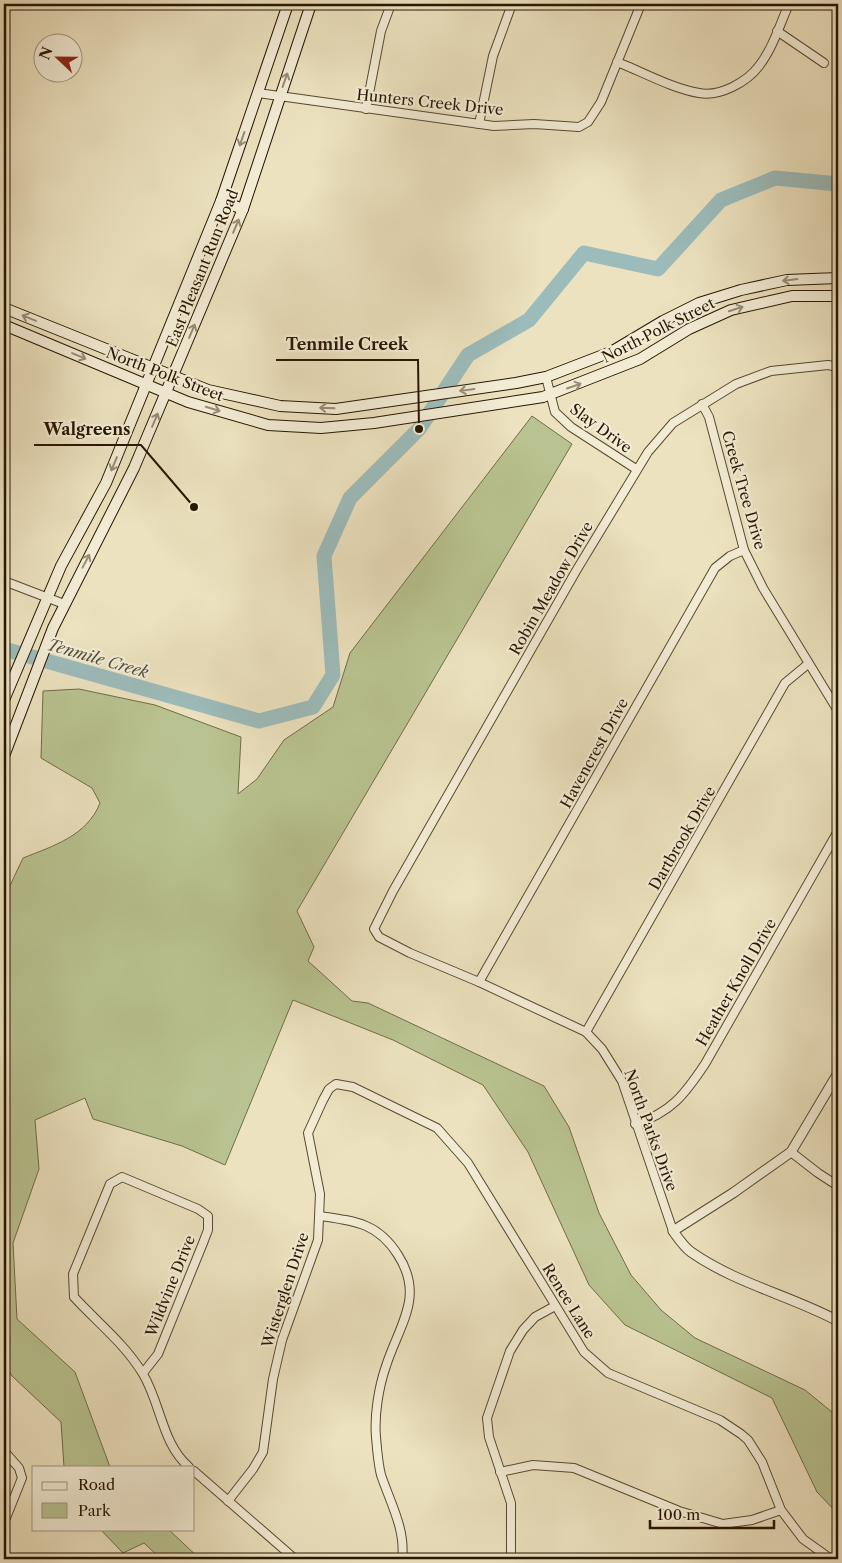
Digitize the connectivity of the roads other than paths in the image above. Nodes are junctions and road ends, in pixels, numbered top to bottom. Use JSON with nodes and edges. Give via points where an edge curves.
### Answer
{"nodes":[{"id":1,"x":288,"y":4,"type":"edge"},
{"id":2,"x":312,"y":4,"type":"edge"},
{"id":3,"x":391,"y":4,"type":"edge"},
{"id":4,"x":512,"y":4,"type":"edge"},
{"id":5,"x":641,"y":4,"type":"edge"},
{"id":6,"x":789,"y":4,"type":"edge"},
{"id":7,"x":777,"y":31,"type":"junction"},
{"id":8,"x":617,"y":62,"type":"junction"},
{"id":9,"x":824,"y":63,"type":"dead end"},
{"id":10,"x":258,"y":93,"type":"junction"},
{"id":11,"x":279,"y":97,"type":"junction"},
{"id":12,"x":366,"y":109,"type":"junction"},
{"id":13,"x":479,"y":124,"type":"junction"},
{"id":14,"x":221,"y":201,"type":"junction"},
{"id":15,"x":243,"y":209,"type":"junction"},
{"id":16,"x":838,"y":278,"type":"edge"},
{"id":17,"x":838,"y":296,"type":"edge"},
{"id":18,"x":4,"y":308,"type":"edge"},
{"id":19,"x":4,"y":325,"type":"edge"},
{"id":20,"x":54,"y":328,"type":"junction"},
{"id":21,"x":48,"y":342,"type":"junction"},
{"id":22,"x":838,"y":367,"type":"edge"},
{"id":23,"x":152,"y":368,"type":"junction"},
{"id":24,"x":173,"y":377,"type":"junction"},
{"id":25,"x":546,"y":377,"type":"junction"},
{"id":26,"x":145,"y":384,"type":"junction"},
{"id":27,"x":167,"y":393,"type":"junction"},
{"id":28,"x":551,"y":394,"type":"junction"},
{"id":29,"x":702,"y":404,"type":"junction"},
{"id":30,"x":636,"y":469,"type":"junction"},
{"id":31,"x":106,"y":483,"type":"junction"},
{"id":32,"x":124,"y":490,"type":"junction"},
{"id":33,"x":744,"y":550,"type":"junction"},
{"id":34,"x":4,"y":581,"type":"edge"},
{"id":35,"x":46,"y":598,"type":"junction"},
{"id":36,"x":64,"y":604,"type":"junction"},
{"id":37,"x":808,"y":664,"type":"junction"},
{"id":38,"x":4,"y":700,"type":"edge"},
{"id":39,"x":838,"y":711,"type":"edge"},
{"id":40,"x":4,"y":756,"type":"edge"},
{"id":41,"x":838,"y":831,"type":"edge"},
{"id":42,"x":374,"y":929,"type":"joint"},
{"id":43,"x":479,"y":982,"type":"junction"},
{"id":44,"x":586,"y":1032,"type":"junction"},
{"id":45,"x":838,"y":1073,"type":"edge"},
{"id":46,"x":336,"y":1084,"type":"joint"},
{"id":47,"x":636,"y":1124,"type":"junction"},
{"id":48,"x":792,"y":1152,"type":"junction"},
{"id":49,"x":838,"y":1186,"type":"edge"},
{"id":50,"x":320,"y":1216,"type":"junction"},
{"id":51,"x":673,"y":1231,"type":"junction"},
{"id":52,"x":555,"y":1306,"type":"junction"},
{"id":53,"x":838,"y":1321,"type":"edge"},
{"id":54,"x":143,"y":1373,"type":"junction"},
{"id":55,"x":4,"y":1452,"type":"edge"},
{"id":56,"x":188,"y":1466,"type":"edge"},
{"id":57,"x":195,"y":1472,"type":"edge"},
{"id":58,"x":500,"y":1472,"type":"junction"},
{"id":59,"x":228,"y":1501,"type":"junction"},
{"id":60,"x":781,"y":1510,"type":"junction"},
{"id":61,"x":4,"y":1523,"type":"edge"},
{"id":62,"x":295,"y":1559,"type":"edge"},
{"id":63,"x":402,"y":1559,"type":"edge"},
{"id":64,"x":511,"y":1559,"type":"edge"},
{"id":65,"x":831,"y":1559,"type":"edge"}],
"edges":[{"from":1,"to":10,"type":"main road","name":"East Pleasant Run Road"},
{"from":11,"to":2,"type":"main road","name":"East Pleasant Run Road","one_way":true},
{"from":3,"to":12,"type":"street","via":[[381,31]]},
{"from":4,"to":13,"type":"street","via":[[493,56]]},
{"from":5,"to":8,"type":"street","name":"Hunters Creek Drive"},
{"from":6,"to":7,"type":"street"},
{"from":7,"to":8,"type":"street","via":[[759,66],[743,81],[723,90],[701,94]]},
{"from":7,"to":9,"type":"street"},
{"from":8,"to":13,"type":"street","name":"Hunters Creek Drive","via":[[601,102],[588,122],[579,127]]},
{"from":10,"to":11,"type":"street","name":"Hunters Creek Drive"},
{"from":10,"to":14,"type":"main road","name":"East Pleasant Run Road","one_way":true},
{"from":11,"to":12,"type":"street","name":"Hunters Creek Drive"},
{"from":11,"to":15,"type":"main road","name":"East Pleasant Run Road"},
{"from":12,"to":13,"type":"street","name":"Hunters Creek Drive"},
{"from":14,"to":15,"type":"main road"},
{"from":14,"to":23,"type":"main road","name":"East Pleasant Run Road"},
{"from":24,"to":15,"type":"main road","name":"East Pleasant Run Road","one_way":true},
{"from":16,"to":25,"type":"main road","name":"North Polk Street","one_way":true,"via":[[787,280],[699,303],[611,352]]},
{"from":28,"to":17,"type":"main road","name":"North Polk Street","one_way":true,"via":[[640,359],[689,329],[731,310],[792,296]]},
{"from":20,"to":18,"type":"main road","name":"North Polk Street","one_way":true},
{"from":19,"to":21,"type":"main road","name":"North Polk Street"},
{"from":20,"to":21,"type":"main road"},
{"from":20,"to":23,"type":"main road","name":"North Polk Street"},
{"from":21,"to":26,"type":"main road","name":"North Polk Street","one_way":true},
{"from":22,"to":29,"type":"street","name":"Robin Meadow Drive","via":[[828,365],[770,371],[736,384]]},
{"from":23,"to":24,"type":"main road","name":"North Polk Street"},
{"from":23,"to":26,"type":"main road","name":"East Pleasant Run Road"},
{"from":25,"to":24,"type":"main road","name":"North Polk Street","one_way":true,"via":[[336,409],[280,406],[208,390]]},
{"from":24,"to":27,"type":"main road","name":"East Pleasant Run Road"},
{"from":25,"to":28,"type":"street","name":"Slay Drive"},
{"from":26,"to":27,"type":"main road","name":"North Polk Street"},
{"from":26,"to":31,"type":"main road","name":"East Pleasant Run Road","one_way":true},
{"from":27,"to":28,"type":"main road","name":"North Polk Street","one_way":true,"via":[[268,425],[321,428],[374,423]]},
{"from":32,"to":27,"type":"main road","name":"East Pleasant Run Road","one_way":true},
{"from":28,"to":30,"type":"street","name":"Slay Drive","via":[[555,412],[571,427]]},
{"from":29,"to":30,"type":"street","name":"Robin Meadow Drive","via":[[673,423]]},
{"from":29,"to":33,"type":"street","name":"Creek Tree Drive","via":[[709,417]]},
{"from":30,"to":42,"type":"street","name":"Robin Meadow Drive"},
{"from":31,"to":32,"type":"main road"},
{"from":31,"to":35,"type":"main road","name":"East Pleasant Run Road"},
{"from":36,"to":32,"type":"main road","name":"East Pleasant Run Road","one_way":true},
{"from":33,"to":37,"type":"street","name":"Creek Tree Drive"},
{"from":33,"to":43,"type":"street","name":"Havencrest Drive","via":[[715,568]]},
{"from":34,"to":35,"type":"street"},
{"from":35,"to":36,"type":"street"},
{"from":35,"to":38,"type":"main road","name":"East Pleasant Run Road"},
{"from":36,"to":40,"type":"main road","name":"East Pleasant Run Road"},
{"from":37,"to":39,"type":"street","name":"Creek Tree Drive"},
{"from":37,"to":44,"type":"street","name":"Dartbrook Drive","via":[[785,683]]},
{"from":41,"to":47,"type":"street","name":"Heather Knoll Drive","via":[[706,1064],[685,1094],[659,1115]]},
{"from":42,"to":43,"type":"street","name":"North Parks Drive","via":[[379,937],[410,953]]},
{"from":43,"to":44,"type":"street","name":"North Parks Drive"},
{"from":44,"to":47,"type":"street","name":"North Parks Drive","via":[[602,1049],[622,1081]]},
{"from":45,"to":48,"type":"street"},
{"from":46,"to":50,"type":"street","name":"Wisterglen Drive","via":[[326,1094],[308,1133],[320,1194]]},
{"from":46,"to":52,"type":"street","name":"Renee Lane","via":[[353,1087],[437,1128],[468,1163]]},
{"from":47,"to":51,"type":"street","name":"North Parks Drive"},
{"from":48,"to":49,"type":"street"},
{"from":48,"to":51,"type":"street"},
{"from":50,"to":59,"type":"street","name":"Wisterglen Drive","via":[[318,1240],[279,1350],[263,1452]]},
{"from":50,"to":63,"type":"street","via":[[373,1228],[391,1243],[411,1285],[406,1318],[386,1367],[376,1435],[381,1473],[398,1522]]},
{"from":51,"to":53,"type":"street","name":"North Parks Drive","via":[[689,1251],[726,1272]]},
{"from":52,"to":58,"type":"street","via":[[535,1317],[523,1330],[499,1378],[487,1418],[489,1437]]},
{"from":52,"to":60,"type":"street","name":"Renee Lane","via":[[584,1352],[608,1373],[720,1420],[748,1440],[762,1462]]},
{"from":54,"to":54,"type":"street","name":"Wildvine Drive","via":[[158,1354],[208,1230],[208,1216],[122,1177],[110,1184],[74,1274],[74,1298],[118,1339]]},
{"from":54,"to":56,"type":"street","via":[[169,1442]]},
{"from":55,"to":61,"type":"street","via":[[19,1468],[22,1478]]},
{"from":57,"to":59,"type":"street"},
{"from":58,"to":60,"type":"street","via":[[533,1465],[574,1468],[679,1511],[723,1524],[752,1520]]},
{"from":58,"to":64,"type":"street","via":[[511,1503]]},
{"from":59,"to":62,"type":"street"},
{"from":60,"to":65,"type":"street","name":"Renee Lane","via":[[803,1539]]}]}
